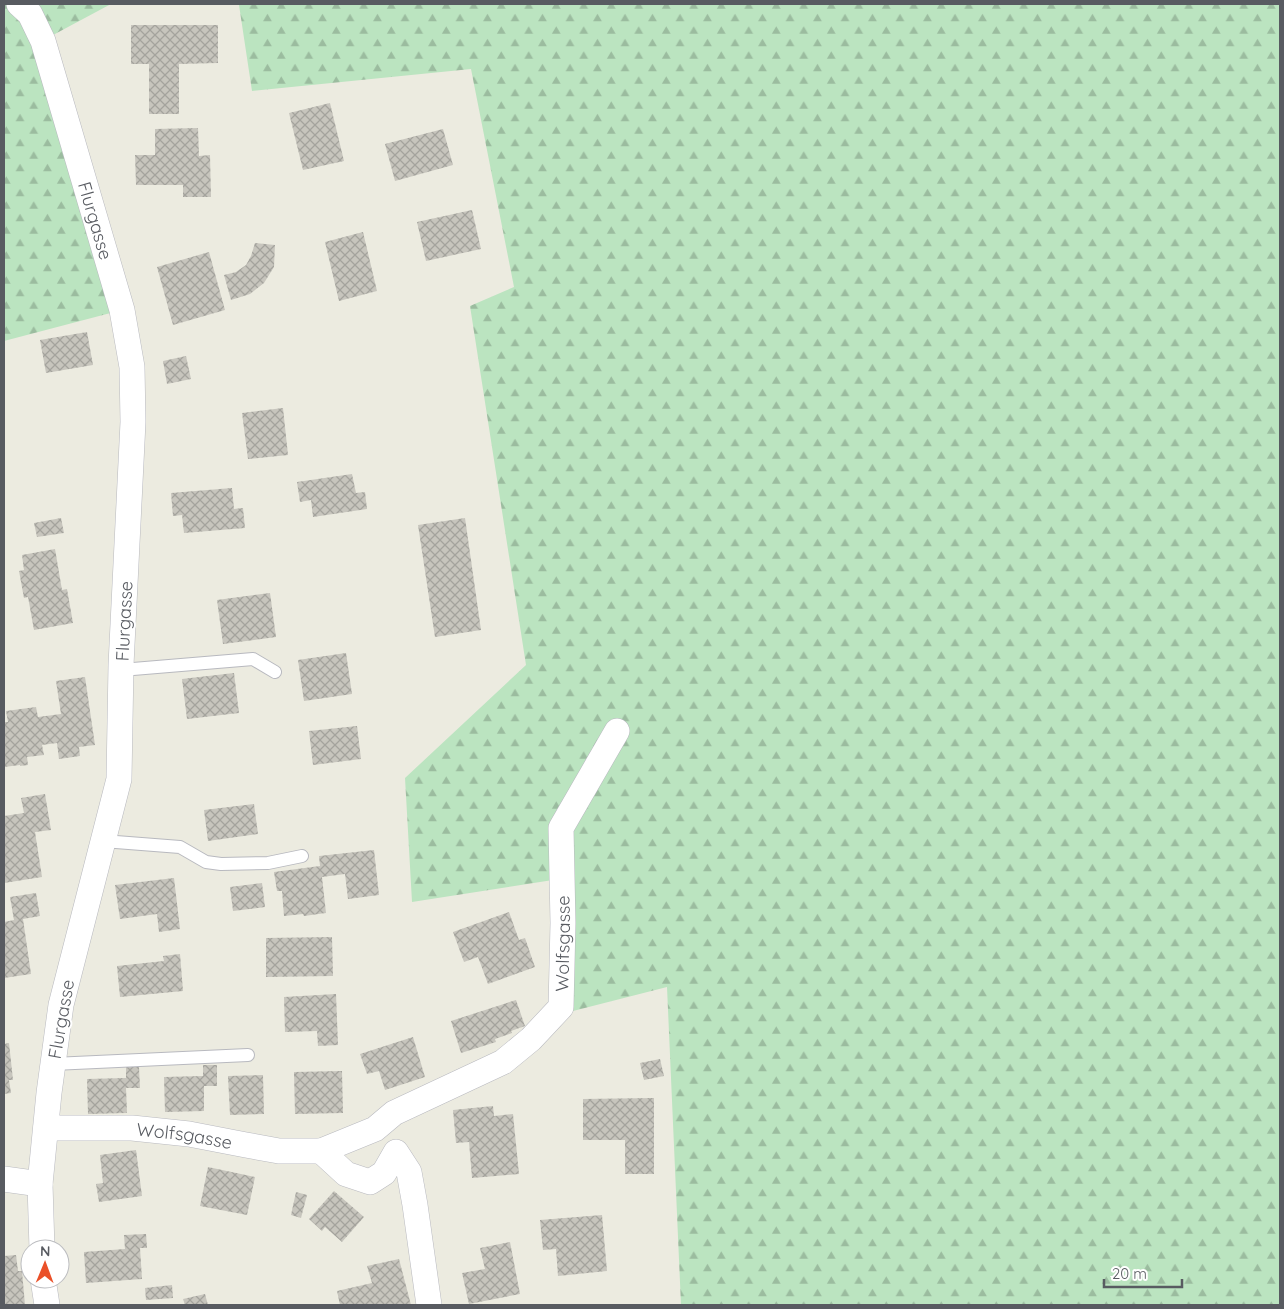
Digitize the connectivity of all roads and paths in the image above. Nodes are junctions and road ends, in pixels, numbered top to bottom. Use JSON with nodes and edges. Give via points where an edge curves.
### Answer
{"nodes":[{"id":1,"x":19,"y":4,"type":"edge"},
{"id":2,"x":121,"y":670,"type":"junction"},
{"id":3,"x":275,"y":672,"type":"dead end"},
{"id":4,"x":617,"y":731,"type":"dead end"},
{"id":5,"x":103,"y":841,"type":"junction"},
{"id":6,"x":302,"y":856,"type":"dead end"},
{"id":7,"x":248,"y":1055,"type":"dead end"},
{"id":8,"x":53,"y":1064,"type":"junction"},
{"id":9,"x":46,"y":1128,"type":"junction"},
{"id":10,"x":375,"y":1129,"type":"junction"},
{"id":11,"x":321,"y":1151,"type":"junction"},
{"id":12,"x":396,"y":1152,"type":"junction"},
{"id":13,"x":4,"y":1178,"type":"edge"},
{"id":14,"x":40,"y":1184,"type":"junction"},
{"id":15,"x":42,"y":1239,"type":"edge"},
{"id":16,"x":44,"y":1289,"type":"edge"},
{"id":17,"x":47,"y":1305,"type":"edge"},
{"id":18,"x":429,"y":1305,"type":"edge"}],
"edges":[{"from":1,"to":2,"type":"street","name":"Flurgasse","via":[[30,14],[43,40],[122,310],[132,366],[133,422]]},
{"from":2,"to":3,"type":"lane","via":[[253,659]]},
{"from":2,"to":5,"type":"street","name":"Flurgasse","via":[[119,779]]},
{"from":4,"to":10,"type":"street","name":"Wolfsgasse","via":[[561,828],[561,1007],[531,1039],[503,1062],[394,1113]]},
{"from":5,"to":6,"type":"lane","via":[[180,847],[206,862],[221,864],[268,863]]},
{"from":5,"to":8,"type":"street","name":"Flurgasse","via":[[61,1005]]},
{"from":7,"to":8,"type":"lane"},
{"from":8,"to":9,"type":"street","name":"Flurgasse"},
{"from":9,"to":11,"type":"street","name":"Wolfsgasse","via":[[132,1128],[189,1134],[280,1151]]},
{"from":9,"to":14,"type":"street","name":"Flurgasse"},
{"from":10,"to":11,"type":"street","name":"Wolfsgasse"},
{"from":10,"to":12,"type":"street"},
{"from":11,"to":12,"type":"street","via":[[346,1174],[370,1182],[384,1173]]},
{"from":12,"to":18,"type":"street","via":[[409,1172]]},
{"from":13,"to":14,"type":"street"},
{"from":14,"to":15,"type":"street","name":"Flurgasse"},
{"from":16,"to":17,"type":"street"}]}
